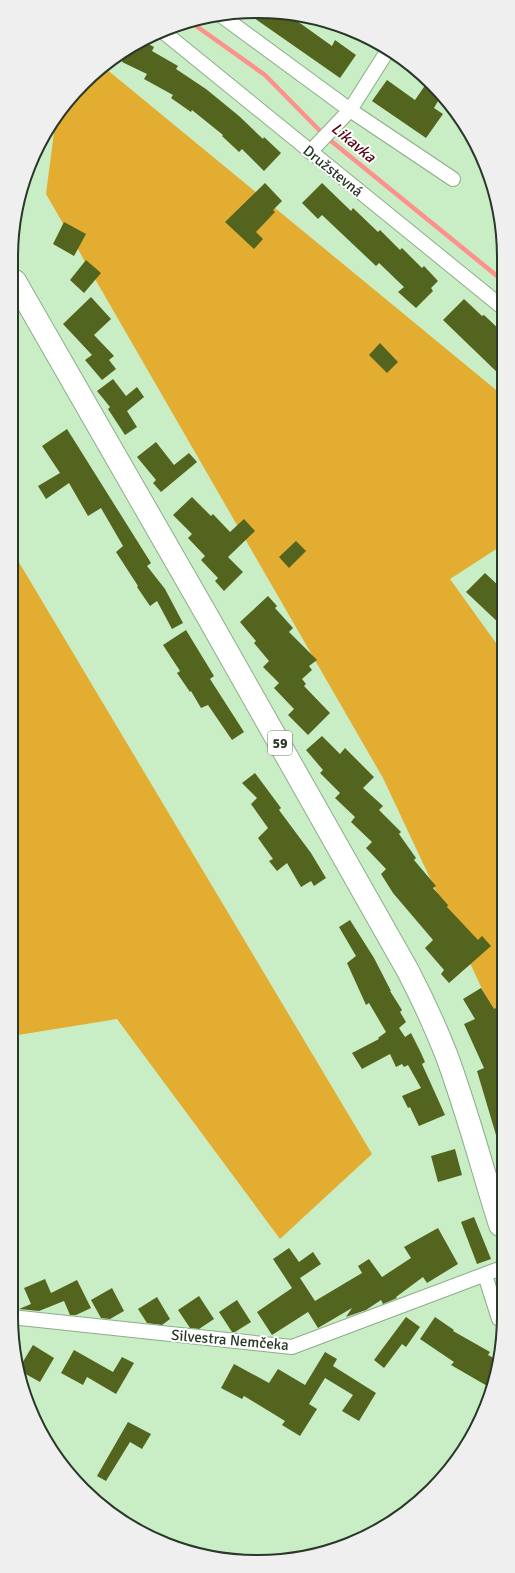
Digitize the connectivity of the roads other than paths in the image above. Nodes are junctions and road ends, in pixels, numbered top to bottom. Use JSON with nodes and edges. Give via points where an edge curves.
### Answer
{"nodes":[{"id":1,"x":227,"y":20,"type":"edge"},
{"id":2,"x":168,"y":35,"type":"edge"},
{"id":3,"x":385,"y":55,"type":"edge"},
{"id":4,"x":350,"y":110,"type":"junction"},
{"id":5,"x":310,"y":152,"type":"junction"},
{"id":6,"x":453,"y":179,"type":"dead end"},
{"id":7,"x":18,"y":284,"type":"edge"},
{"id":8,"x":497,"y":303,"type":"edge"},
{"id":9,"x":497,"y":1215,"type":"edge"},
{"id":10,"x":497,"y":1271,"type":"edge"},
{"id":11,"x":485,"y":1275,"type":"junction"},
{"id":12,"x":497,"y":1313,"type":"edge"},
{"id":13,"x":18,"y":1318,"type":"edge"}],
"edges":[{"from":1,"to":4,"type":"street"},
{"from":2,"to":5,"type":"street","name":"Družstevná"},
{"from":3,"to":4,"type":"street"},
{"from":4,"to":5,"type":"street"},
{"from":4,"to":6,"type":"street"},
{"from":5,"to":8,"type":"street","name":"Družstevná"},
{"from":7,"to":9,"type":"main road","number":"59","via":[[408,971],[446,1054]]},
{"from":10,"to":11,"type":"street","name":"Silvestra Nemčeka"},
{"from":11,"to":12,"type":"street"},
{"from":11,"to":13,"type":"street","name":"Silvestra Nemčeka","via":[[292,1347]]}]}
